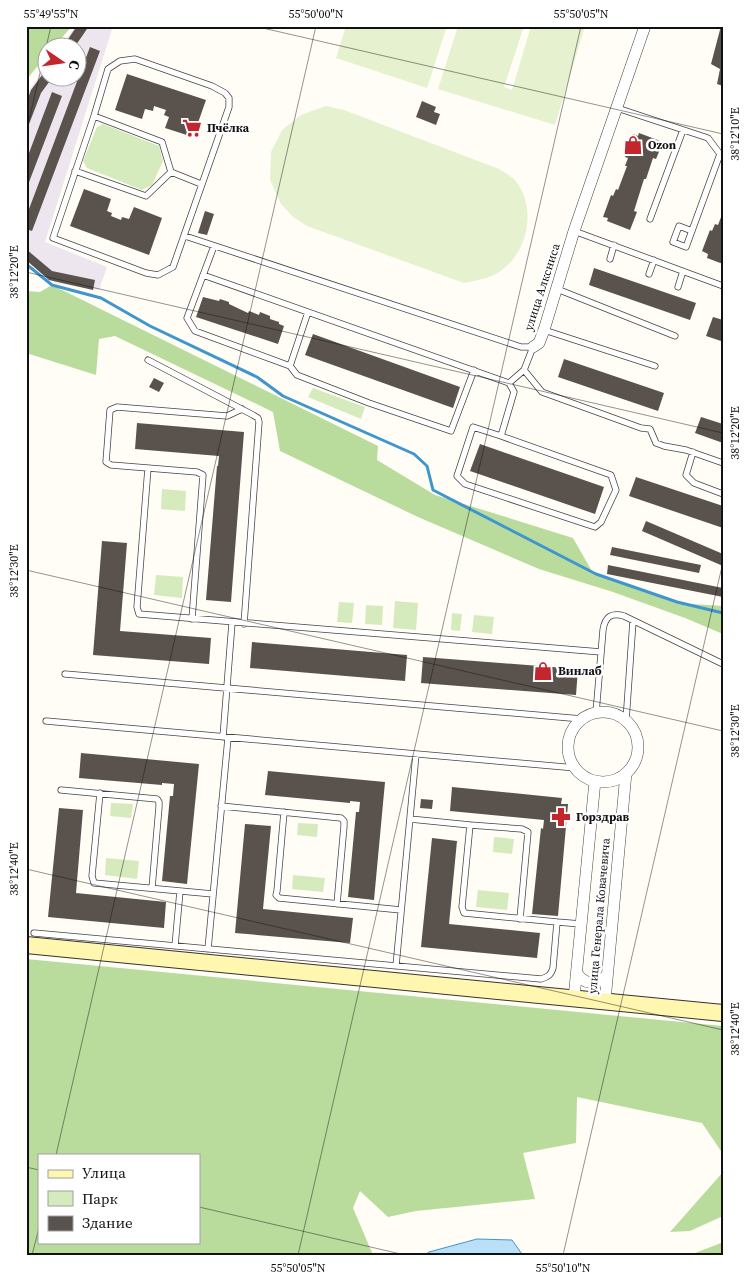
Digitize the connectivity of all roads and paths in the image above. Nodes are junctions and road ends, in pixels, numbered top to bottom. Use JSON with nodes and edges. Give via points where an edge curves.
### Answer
{"nodes":[{"id":1,"x":645,"y":26,"type":"edge"},
{"id":2,"x":617,"y":108,"type":"junction"},
{"id":3,"x":94,"y":116,"type":"junction"},
{"id":4,"x":683,"y":130,"type":"junction"},
{"id":5,"x":721,"y":155,"type":"edge"},
{"id":6,"x":75,"y":171,"type":"junction"},
{"id":7,"x":171,"y":172,"type":"junction"},
{"id":8,"x":202,"y":184,"type":"junction"},
{"id":9,"x":650,"y":219,"type":"dead end"},
{"id":10,"x":574,"y":231,"type":"junction"},
{"id":11,"x":692,"y":231,"type":"dead end"},
{"id":12,"x":184,"y":236,"type":"junction"},
{"id":13,"x":614,"y":245,"type":"junction"},
{"id":14,"x":214,"y":246,"type":"junction"},
{"id":15,"x":610,"y":260,"type":"dead end"},
{"id":16,"x":654,"y":260,"type":"junction"},
{"id":17,"x":684,"y":271,"type":"junction"},
{"id":18,"x":649,"y":274,"type":"dead end"},
{"id":19,"x":203,"y":275,"type":"junction"},
{"id":20,"x":723,"y":286,"type":"edge"},
{"id":21,"x":678,"y":287,"type":"dead end"},
{"id":22,"x":557,"y":289,"type":"junction"},
{"id":23,"x":308,"y":312,"type":"junction"},
{"id":24,"x":544,"y":330,"type":"junction"},
{"id":25,"x":675,"y":336,"type":"dead end"},
{"id":26,"x":533,"y":347,"type":"junction"},
{"id":27,"x":148,"y":360,"type":"dead end"},
{"id":28,"x":290,"y":366,"type":"junction"},
{"id":29,"x":655,"y":366,"type":"dead end"},
{"id":30,"x":474,"y":370,"type":"junction"},
{"id":31,"x":524,"y":370,"type":"junction"},
{"id":32,"x":509,"y":383,"type":"junction"},
{"id":33,"x":242,"y":409,"type":"junction"},
{"id":34,"x":501,"y":436,"type":"junction"},
{"id":35,"x":693,"y":452,"type":"junction"},
{"id":36,"x":723,"y":463,"type":"edge"},
{"id":37,"x":148,"y":468,"type":"junction"},
{"id":38,"x":723,"y":494,"type":"edge"},
{"id":39,"x":192,"y":620,"type":"junction"},
{"id":40,"x":632,"y":621,"type":"junction"},
{"id":41,"x":232,"y":623,"type":"junction"},
{"id":42,"x":244,"y":624,"type":"junction"},
{"id":43,"x":601,"y":652,"type":"junction"},
{"id":44,"x":723,"y":664,"type":"edge"},
{"id":45,"x":65,"y":674,"type":"dead end"},
{"id":46,"x":227,"y":688,"type":"junction"},
{"id":47,"x":596,"y":713,"type":"junction"},
{"id":48,"x":582,"y":719,"type":"junction"},
{"id":49,"x":46,"y":721,"type":"dead end"},
{"id":50,"x":626,"y":721,"type":"junction"},
{"id":51,"x":225,"y":737,"type":"junction"},
{"id":52,"x":416,"y":754,"type":"junction"},
{"id":53,"x":576,"y":768,"type":"junction"},
{"id":54,"x":626,"y":773,"type":"junction"},
{"id":55,"x":595,"y":780,"type":"junction"},
{"id":56,"x":61,"y":790,"type":"dead end"},
{"id":57,"x":100,"y":793,"type":"junction"},
{"id":58,"x":221,"y":806,"type":"junction"},
{"id":59,"x":284,"y":812,"type":"junction"},
{"id":60,"x":410,"y":819,"type":"junction"},
{"id":61,"x":470,"y":825,"type":"junction"},
{"id":62,"x":152,"y":888,"type":"junction"},
{"id":63,"x":180,"y":891,"type":"junction"},
{"id":64,"x":213,"y":894,"type":"junction"},
{"id":65,"x":337,"y":904,"type":"junction"},
{"id":66,"x":401,"y":910,"type":"junction"},
{"id":67,"x":520,"y":919,"type":"junction"},
{"id":68,"x":557,"y":922,"type":"junction"},
{"id":69,"x":581,"y":924,"type":"junction"},
{"id":70,"x":30,"y":939,"type":"edge"},
{"id":71,"x":175,"y":946,"type":"junction"},
{"id":72,"x":208,"y":949,"type":"junction"},
{"id":73,"x":396,"y":966,"type":"junction"},
{"id":74,"x":576,"y":972,"type":"junction"},
{"id":75,"x":607,"y":976,"type":"junction"},
{"id":76,"x":574,"y":998,"type":"junction"},
{"id":77,"x":605,"y":1001,"type":"junction"},
{"id":78,"x":723,"y":1013,"type":"edge"}],
"edges":[{"from":1,"to":2,"type":"street","name":"улица Алксниса"},
{"from":2,"to":4,"type":"lane"},
{"from":2,"to":10,"type":"street","name":"улица Алксниса"},
{"from":3,"to":6,"type":"lane"},
{"from":3,"to":7,"type":"lane","via":[[162,142]]},
{"from":3,"to":8,"type":"lane","via":[[108,69],[120,61],[136,59],[225,93],[229,107]]},
{"from":4,"to":5,"type":"lane","via":[[708,138]]},
{"from":4,"to":9,"type":"lane"},
{"from":5,"to":11,"type":"lane"},
{"from":6,"to":7,"type":"lane","via":[[146,196]]},
{"from":6,"to":12,"type":"lane","via":[[53,238],[158,275],[173,268]]},
{"from":7,"to":8,"type":"lane"},
{"from":8,"to":12,"type":"lane"},
{"from":10,"to":13,"type":"lane"},
{"from":10,"to":22,"type":"street","name":"улица Алксниса"},
{"from":12,"to":14,"type":"lane"},
{"from":13,"to":15,"type":"lane"},
{"from":13,"to":16,"type":"lane"},
{"from":14,"to":19,"type":"lane"},
{"from":14,"to":26,"type":"lane","via":[[521,346]]},
{"from":16,"to":17,"type":"lane"},
{"from":16,"to":18,"type":"lane"},
{"from":17,"to":20,"type":"lane"},
{"from":17,"to":21,"type":"lane"},
{"from":19,"to":23,"type":"lane"},
{"from":19,"to":28,"type":"lane","via":[[186,318],[195,331]]},
{"from":22,"to":24,"type":"street","name":"улица Алксниса"},
{"from":22,"to":25,"type":"lane"},
{"from":23,"to":28,"type":"lane"},
{"from":23,"to":30,"type":"lane"},
{"from":24,"to":26,"type":"street","name":"улица Алксниса"},
{"from":24,"to":29,"type":"lane"},
{"from":26,"to":31,"type":"lane","name":"улица Алксниса"},
{"from":27,"to":33,"type":"lane"},
{"from":28,"to":30,"type":"lane","via":[[297,375],[451,431]]},
{"from":30,"to":32,"type":"lane"},
{"from":31,"to":32,"type":"lane","name":"улица Алксниса"},
{"from":31,"to":35,"type":"lane","via":[[542,392],[641,428],[650,428],[656,443]]},
{"from":32,"to":34,"type":"lane","via":[[514,392]]},
{"from":33,"to":37,"type":"lane","via":[[227,416],[113,407],[109,415],[106,462]]},
{"from":33,"to":42,"type":"lane","via":[[258,418],[260,428]]},
{"from":34,"to":34,"type":"lane","via":[[611,475],[616,490],[601,522],[595,527],[464,484],[457,476],[473,427]]},
{"from":35,"to":36,"type":"lane"},
{"from":35,"to":38,"type":"lane","via":[[686,475],[694,483]]},
{"from":37,"to":39,"type":"lane","via":[[137,612],[143,616]]},
{"from":37,"to":39,"type":"lane","via":[[203,475]]},
{"from":39,"to":41,"type":"lane"},
{"from":40,"to":43,"type":"lane","via":[[618,614],[607,618]]},
{"from":40,"to":44,"type":"lane"},
{"from":40,"to":50,"type":"lane"},
{"from":41,"to":42,"type":"lane"},
{"from":41,"to":46,"type":"lane"},
{"from":42,"to":43,"type":"lane"},
{"from":43,"to":47,"type":"lane"},
{"from":45,"to":46,"type":"lane"},
{"from":46,"to":48,"type":"lane"},
{"from":46,"to":51,"type":"lane"},
{"from":47,"to":48,"type":"street"},
{"from":47,"to":50,"type":"street","via":[[616,714]]},
{"from":48,"to":53,"type":"street","via":[[575,727],[569,744],[569,753]]},
{"from":49,"to":51,"type":"lane"},
{"from":50,"to":54,"type":"street","name":"улица Генерала Ковачевича","via":[[635,732],[638,750],[632,767]]},
{"from":51,"to":52,"type":"lane"},
{"from":51,"to":58,"type":"lane"},
{"from":52,"to":53,"type":"lane"},
{"from":52,"to":60,"type":"lane"},
{"from":53,"to":55,"type":"street"},
{"from":54,"to":55,"type":"street","via":[[618,779]]},
{"from":54,"to":75,"type":"street","name":"улица Генерала Ковачевича"},
{"from":55,"to":69,"type":"street","name":"улица Генерала Ковачевича"},
{"from":56,"to":57,"type":"lane"},
{"from":57,"to":62,"type":"lane","via":[[154,798],[159,802]]},
{"from":57,"to":62,"type":"lane","via":[[92,880],[98,884]]},
{"from":58,"to":59,"type":"lane"},
{"from":58,"to":64,"type":"lane"},
{"from":59,"to":65,"type":"lane","via":[[337,817],[344,821]]},
{"from":59,"to":65,"type":"lane","via":[[276,895]]},
{"from":60,"to":61,"type":"lane"},
{"from":60,"to":66,"type":"lane"},
{"from":61,"to":67,"type":"lane","via":[[462,911]]},
{"from":61,"to":67,"type":"lane","via":[[528,832]]},
{"from":62,"to":63,"type":"lane"},
{"from":63,"to":64,"type":"lane"},
{"from":63,"to":71,"type":"lane"},
{"from":64,"to":72,"type":"lane"},
{"from":65,"to":66,"type":"lane"},
{"from":66,"to":73,"type":"lane"},
{"from":67,"to":68,"type":"lane"},
{"from":68,"to":69,"type":"lane"},
{"from":68,"to":73,"type":"lane","via":[[551,974],[541,979]]},
{"from":69,"to":74,"type":"street","name":"улица Генерала Ковачевича"},
{"from":70,"to":71,"type":"lane"},
{"from":70,"to":76,"type":"main road"},
{"from":71,"to":72,"type":"lane"},
{"from":72,"to":73,"type":"lane"},
{"from":74,"to":75,"type":"street","via":[[590,983],[600,982]]},
{"from":74,"to":76,"type":"street","name":"улица Генерала Ковачевича"},
{"from":75,"to":77,"type":"street","name":"улица Генерала Ковачевича"},
{"from":76,"to":77,"type":"main road"},
{"from":77,"to":78,"type":"main road"}]}
